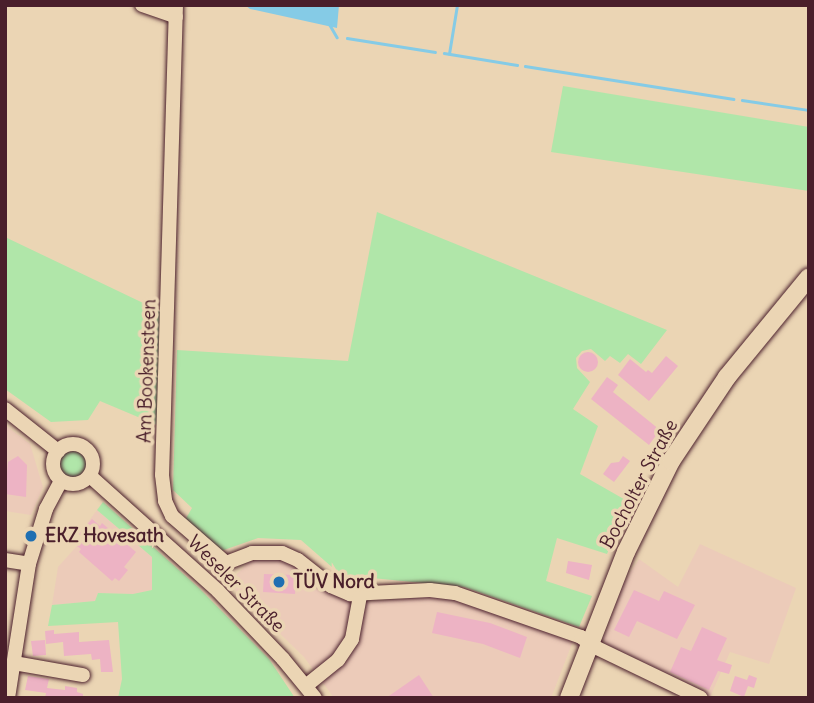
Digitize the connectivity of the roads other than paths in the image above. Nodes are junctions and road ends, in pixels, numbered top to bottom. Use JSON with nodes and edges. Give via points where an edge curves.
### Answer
{"nodes":[{"id":1,"x":142,"y":5,"type":"edge"},
{"id":2,"x":176,"y":11,"type":"edge"},
{"id":3,"x":809,"y":277,"type":"edge"},
{"id":4,"x":5,"y":409,"type":"edge"},
{"id":5,"x":58,"y":451,"type":"junction"},
{"id":6,"x":90,"y":477,"type":"junction"},
{"id":7,"x":61,"y":481,"type":"junction"},
{"id":8,"x":5,"y":560,"type":"edge"},
{"id":9,"x":29,"y":564,"type":"junction"},
{"id":10,"x":360,"y":596,"type":"junction"},
{"id":11,"x":589,"y":642,"type":"junction"},
{"id":12,"x":14,"y":663,"type":"junction"},
{"id":13,"x":83,"y":675,"type":"dead end"},
{"id":14,"x":311,"y":692,"type":"edge"},
{"id":15,"x":8,"y":694,"type":"edge"},
{"id":16,"x":569,"y":698,"type":"edge"},
{"id":17,"x":701,"y":698,"type":"edge"}],
"edges":[{"from":1,"to":2,"type":"street"},
{"from":2,"to":10,"type":"street","name":"Am Bookensteen","via":[[164,501],[172,516],[224,562],[252,553],[282,553],[331,586]]},
{"from":3,"to":11,"type":"main road","name":"Bocholter Straße","via":[[727,377],[682,442],[646,507]]},
{"from":4,"to":5,"type":"street"},
{"from":5,"to":6,"type":"street","via":[[68,444],[85,447],[93,458]]},
{"from":5,"to":7,"type":"street","via":[[53,463]]},
{"from":6,"to":7,"type":"street","via":[[79,484]]},
{"from":6,"to":14,"type":"street","name":"Weseler Straße","via":[[193,566]]},
{"from":7,"to":9,"type":"street","via":[[46,509]]},
{"from":8,"to":9,"type":"street"},
{"from":9,"to":12,"type":"street"},
{"from":10,"to":11,"type":"street","name":"Am Bookensteen","via":[[430,590],[455,593]]},
{"from":10,"to":14,"type":"street","via":[[352,639]]},
{"from":11,"to":16,"type":"main road","name":"Bocholter Straße"},
{"from":11,"to":17,"type":"street","name":"Am Bookensteen"},
{"from":12,"to":13,"type":"street"},
{"from":12,"to":15,"type":"street"}]}
